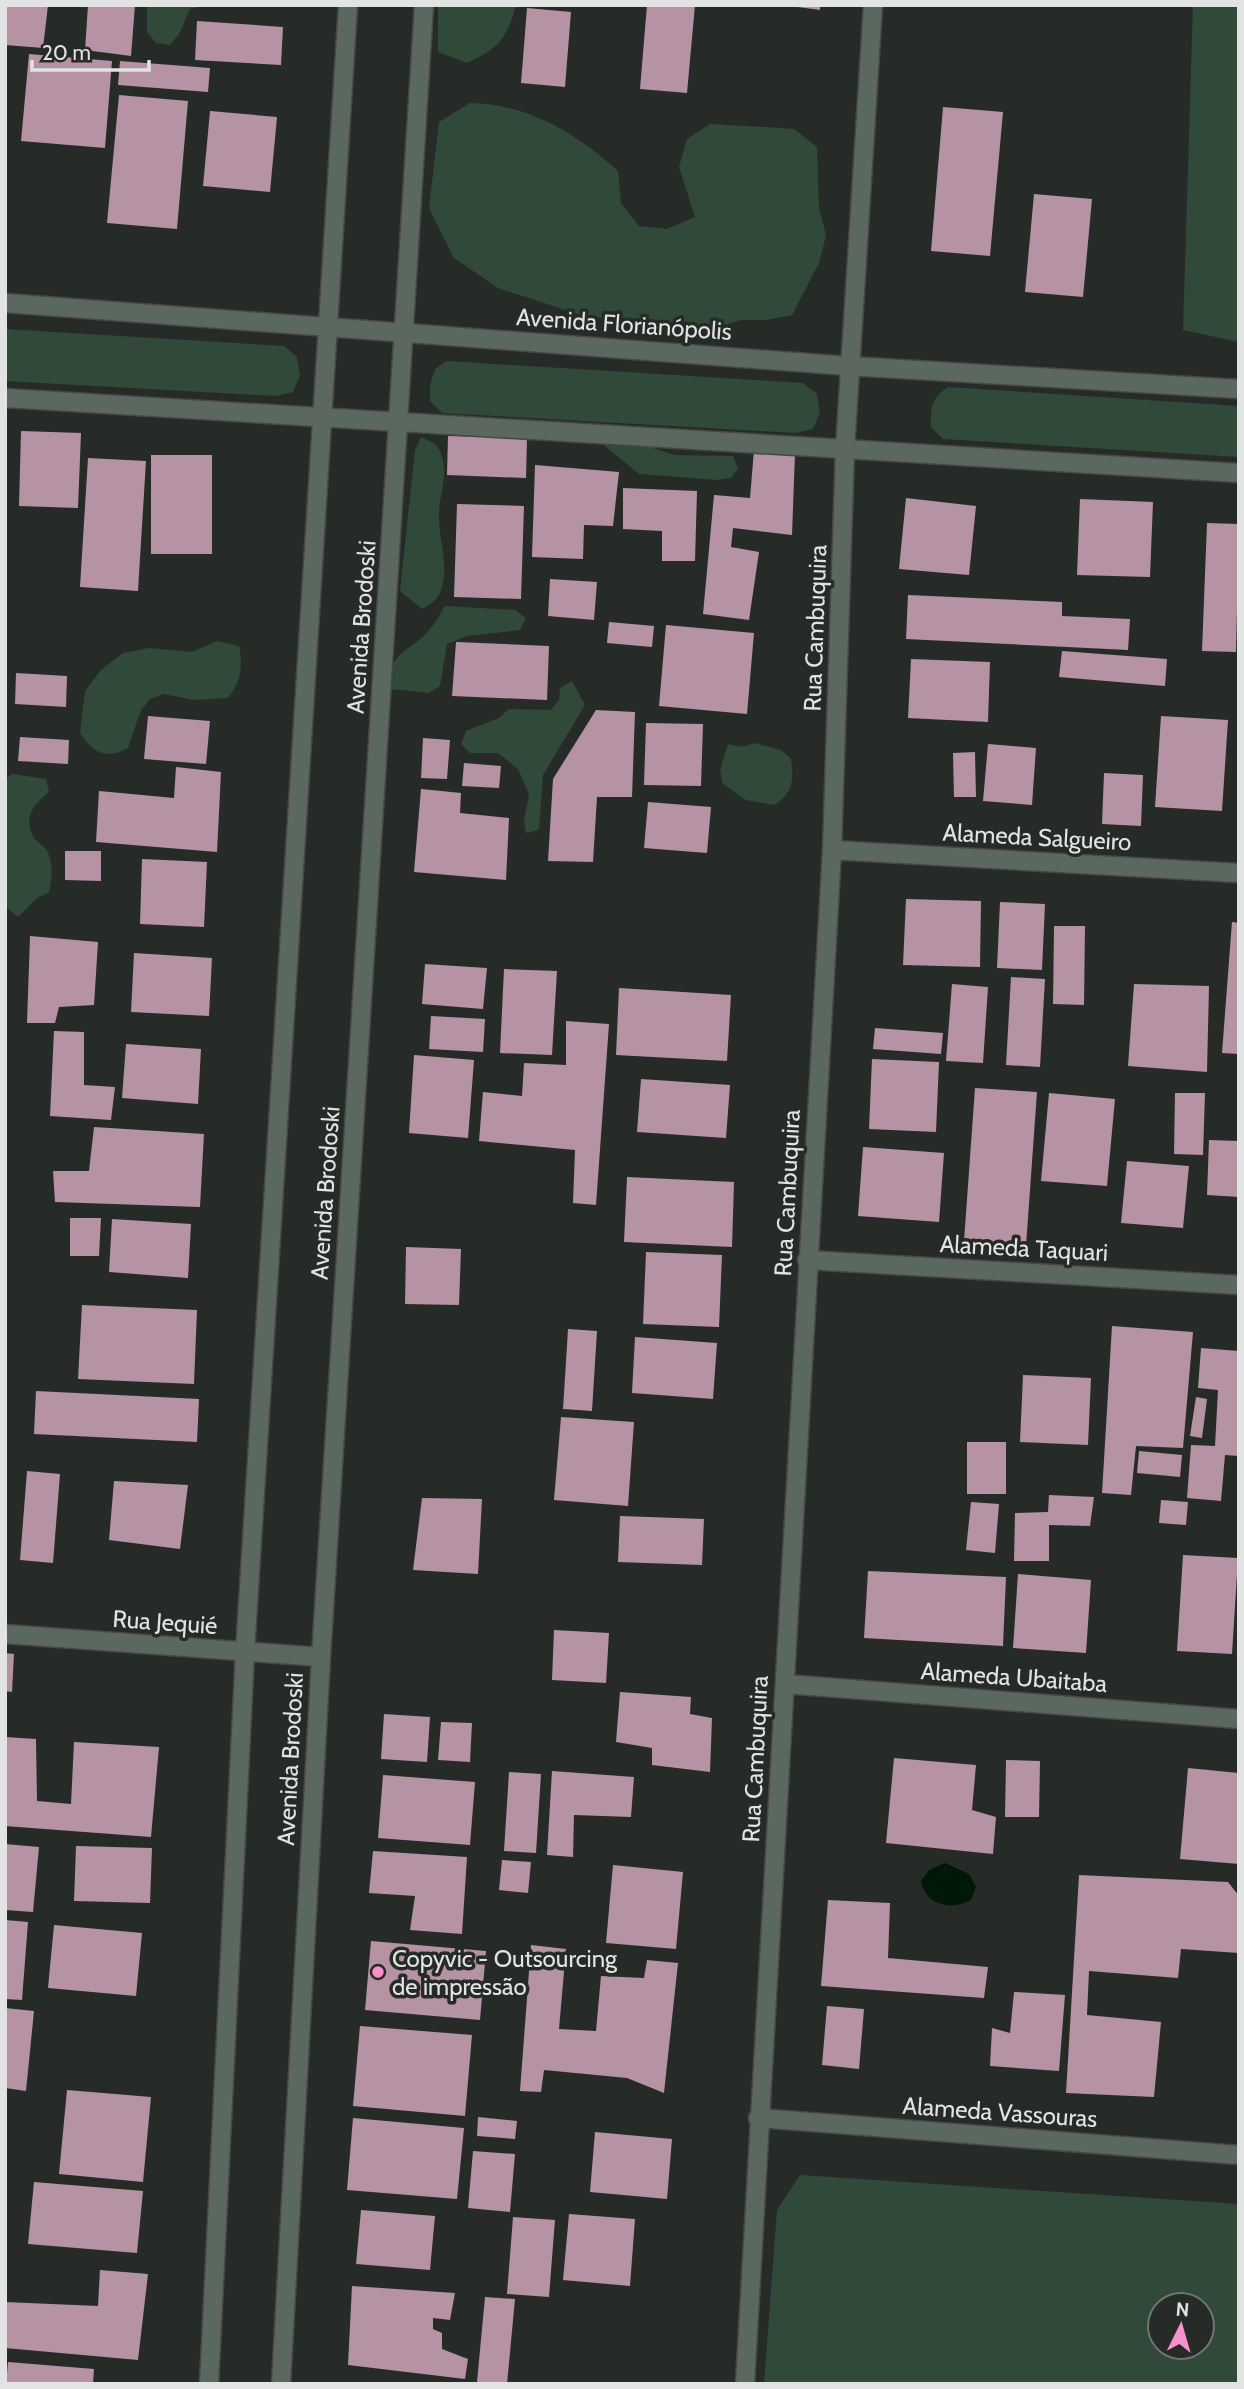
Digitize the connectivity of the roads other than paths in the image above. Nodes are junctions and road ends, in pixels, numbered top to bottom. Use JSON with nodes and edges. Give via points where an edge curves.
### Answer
{"nodes":[{"id":1,"x":348,"y":5,"type":"edge"},
{"id":2,"x":424,"y":5,"type":"edge"},
{"id":3,"x":873,"y":5,"type":"edge"},
{"id":4,"x":5,"y":303,"type":"edge"},
{"id":5,"x":327,"y":326,"type":"junction"},
{"id":6,"x":403,"y":332,"type":"junction"},
{"id":7,"x":849,"y":366,"type":"junction"},
{"id":8,"x":1239,"y":390,"type":"edge"},
{"id":9,"x":5,"y":398,"type":"edge"},
{"id":10,"x":322,"y":417,"type":"junction"},
{"id":11,"x":399,"y":422,"type":"junction"},
{"id":12,"x":845,"y":449,"type":"junction"},
{"id":13,"x":1239,"y":473,"type":"edge"},
{"id":14,"x":832,"y":850,"type":"junction"},
{"id":15,"x":1239,"y":873,"type":"edge"},
{"id":16,"x":807,"y":1260,"type":"junction"},
{"id":17,"x":1239,"y":1285,"type":"edge"},
{"id":18,"x":5,"y":1634,"type":"edge"},
{"id":19,"x":245,"y":1652,"type":"junction"},
{"id":20,"x":321,"y":1657,"type":"junction"},
{"id":21,"x":785,"y":1684,"type":"junction"},
{"id":22,"x":1239,"y":1719,"type":"edge"},
{"id":23,"x":758,"y":2118,"type":"junction"},
{"id":24,"x":1239,"y":2155,"type":"edge"},
{"id":25,"x":209,"y":2384,"type":"edge"},
{"id":26,"x":281,"y":2384,"type":"edge"},
{"id":27,"x":745,"y":2384,"type":"edge"}],
"edges":[{"from":1,"to":5,"type":"street","name":"Avenida Brodoski"},
{"from":2,"to":6,"type":"street","name":"Avenida Brodoski"},
{"from":3,"to":7,"type":"street","name":"Rua Cambuquira"},
{"from":4,"to":5,"type":"street","name":"Avenida Florianópolis"},
{"from":5,"to":6,"type":"street","name":"Avenida Florianópolis"},
{"from":5,"to":10,"type":"street","name":"Avenida Brodoski"},
{"from":6,"to":7,"type":"street","name":"Avenida Florianópolis"},
{"from":6,"to":11,"type":"street","name":"Avenida Brodoski"},
{"from":7,"to":8,"type":"street","name":"Avenida Florianópolis"},
{"from":7,"to":12,"type":"street","name":"Rua Cambuquira"},
{"from":9,"to":10,"type":"street"},
{"from":10,"to":11,"type":"street"},
{"from":10,"to":19,"type":"street","name":"Avenida Brodoski"},
{"from":11,"to":12,"type":"street"},
{"from":11,"to":20,"type":"street","name":"Avenida Brodoski"},
{"from":12,"to":13,"type":"street"},
{"from":12,"to":14,"type":"street","name":"Rua Cambuquira"},
{"from":14,"to":15,"type":"street","name":"Alameda Salgueiro"},
{"from":14,"to":16,"type":"street","name":"Rua Cambuquira"},
{"from":16,"to":17,"type":"street","name":"Alameda Taquari"},
{"from":16,"to":21,"type":"street","name":"Rua Cambuquira"},
{"from":18,"to":19,"type":"street","name":"Rua Jequié"},
{"from":19,"to":20,"type":"street","name":"Rua Jequié"},
{"from":19,"to":25,"type":"street","name":"Avenida Brodoski"},
{"from":20,"to":26,"type":"street","name":"Avenida Brodoski"},
{"from":21,"to":22,"type":"street","name":"Alameda Ubaitaba"},
{"from":21,"to":23,"type":"street","name":"Rua Cambuquira"},
{"from":23,"to":24,"type":"street","name":"Alameda Vassouras"},
{"from":23,"to":27,"type":"street","name":"Rua Cambuquira"}]}
